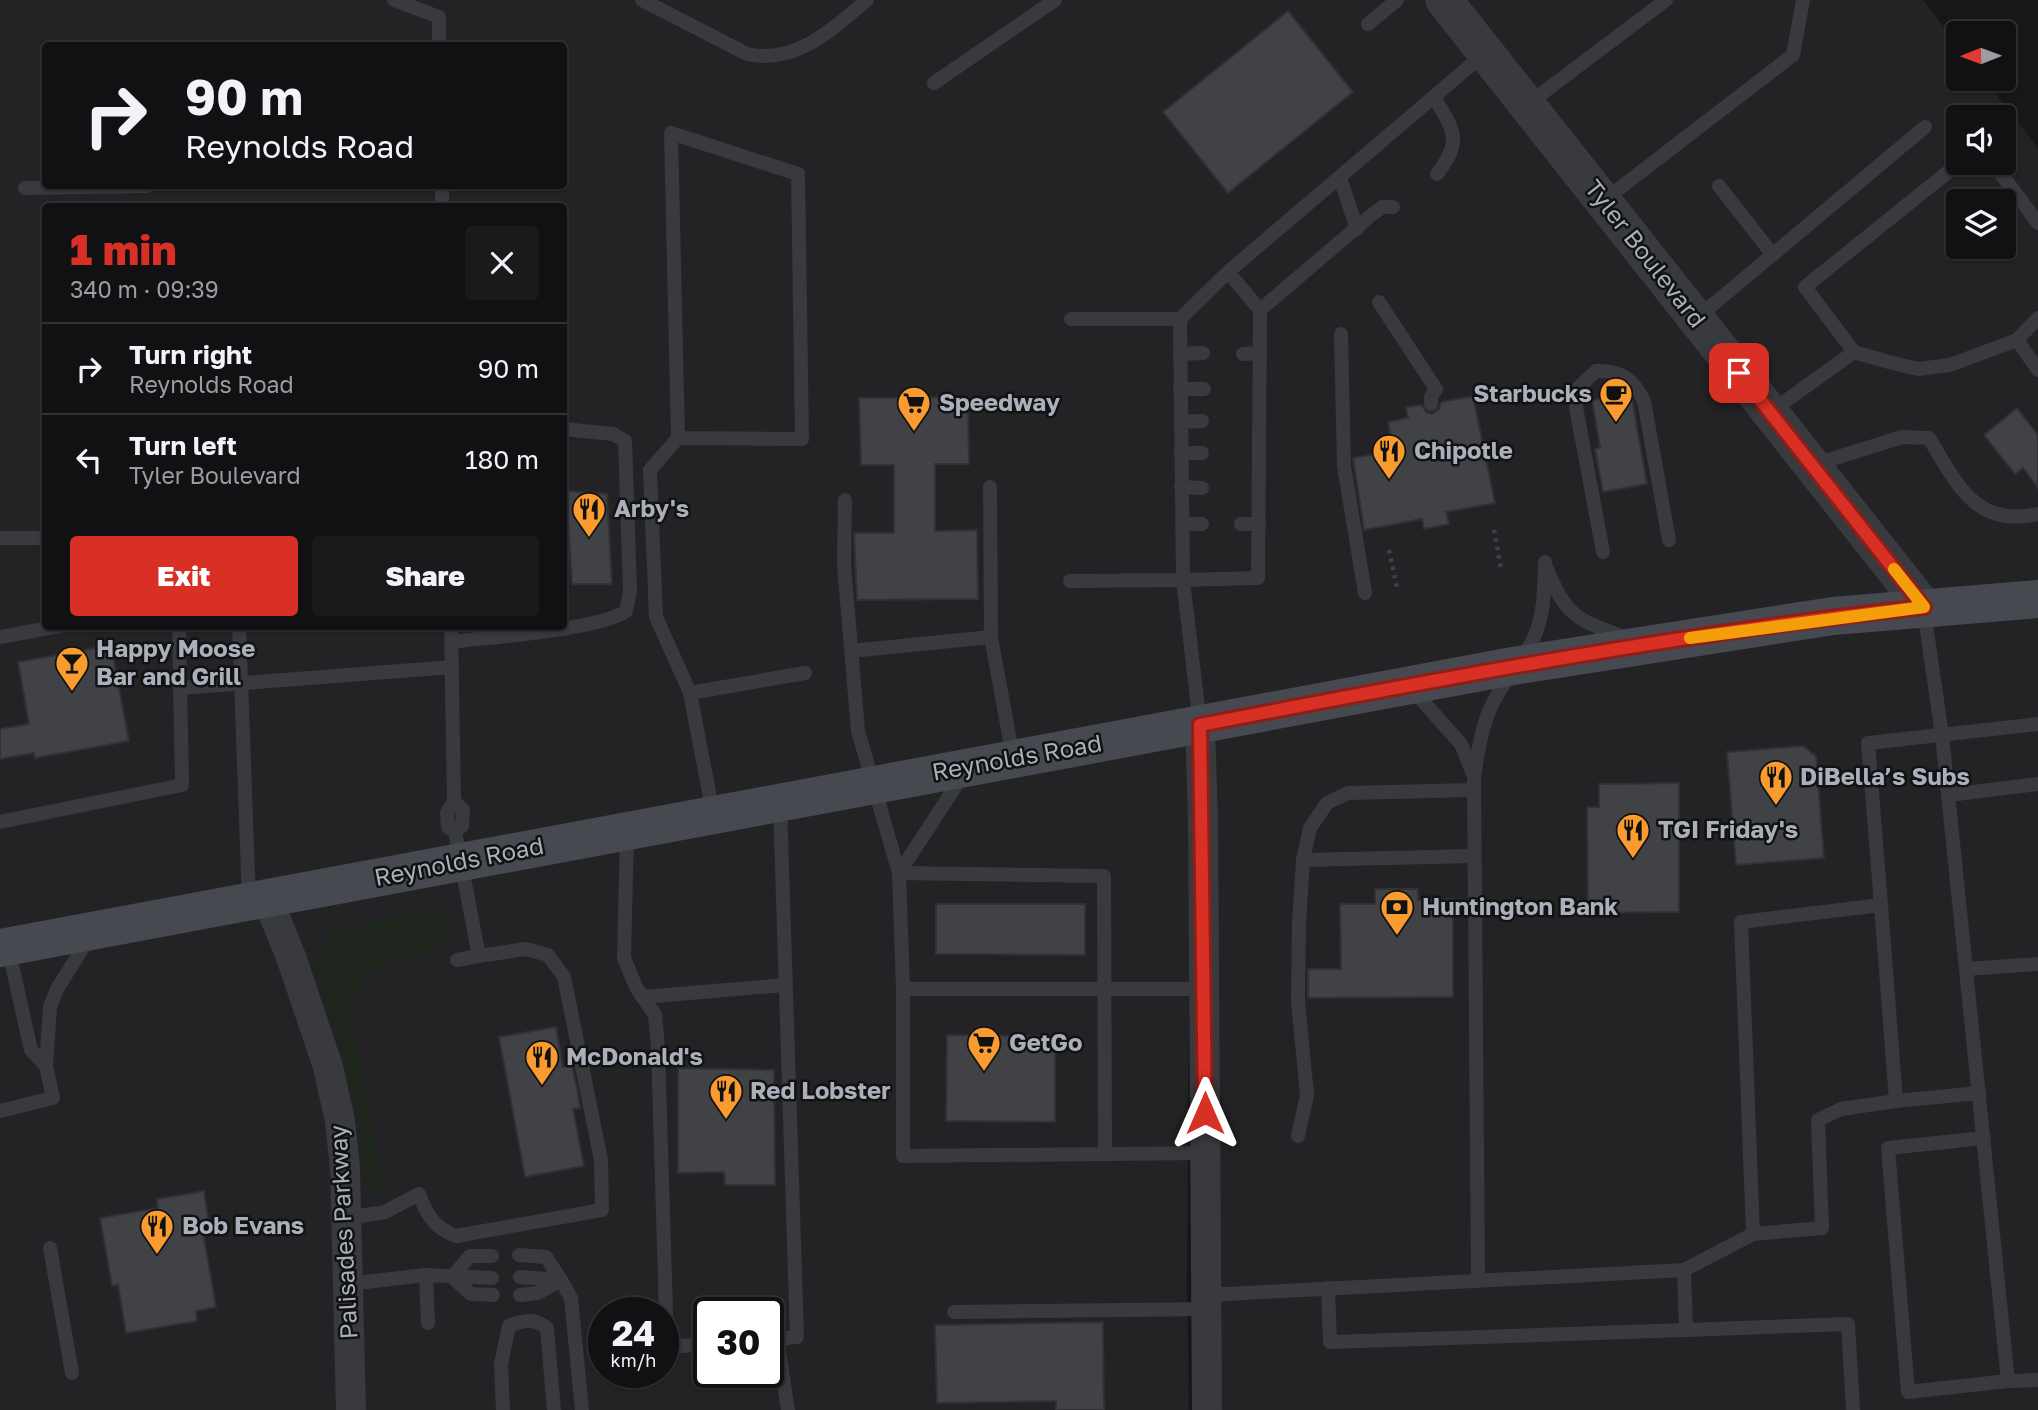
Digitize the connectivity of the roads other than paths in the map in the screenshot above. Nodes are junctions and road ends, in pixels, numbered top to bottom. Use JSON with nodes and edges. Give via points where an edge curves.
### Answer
{"nodes":[{"id":1,"x":394,"y":0,"type":"edge"},
{"id":2,"x":642,"y":0,"type":"edge"},
{"id":3,"x":867,"y":0,"type":"edge"},
{"id":4,"x":1055,"y":0,"type":"edge"},
{"id":5,"x":1397,"y":0,"type":"edge"},
{"id":6,"x":1444,"y":0,"type":"edge"},
{"id":7,"x":1666,"y":0,"type":"edge"},
{"id":8,"x":1803,"y":0,"type":"edge"},
{"id":9,"x":1368,"y":24,"type":"dead end"},
{"id":10,"x":439,"y":42,"type":"edge"},
{"id":11,"x":1486,"y":53,"type":"junction"},
{"id":12,"x":934,"y":83,"type":"dead end"},
{"id":13,"x":1434,"y":97,"type":"junction"},
{"id":14,"x":1527,"y":105,"type":"junction"},
{"id":15,"x":1925,"y":127,"type":"dead end"},
{"id":16,"x":1946,"y":173,"type":"edge"},
{"id":17,"x":1437,"y":174,"type":"dead end"},
{"id":18,"x":2002,"y":175,"type":"edge"},
{"id":19,"x":1340,"y":178,"type":"junction"},
{"id":20,"x":1719,"y":186,"type":"dead end"},
{"id":21,"x":25,"y":188,"type":"dead end"},
{"id":22,"x":42,"y":188,"type":"edge"},
{"id":23,"x":1603,"y":201,"type":"junction"},
{"id":24,"x":1393,"y":207,"type":"dead end"},
{"id":25,"x":2038,"y":223,"type":"edge"},
{"id":26,"x":1357,"y":229,"type":"junction"},
{"id":27,"x":1773,"y":255,"type":"junction"},
{"id":28,"x":1228,"y":272,"type":"junction"},
{"id":29,"x":1379,"y":302,"type":"dead end"},
{"id":30,"x":1260,"y":310,"type":"junction"},
{"id":31,"x":2038,"y":318,"type":"edge"},
{"id":32,"x":1180,"y":319,"type":"junction"},
{"id":33,"x":1696,"y":319,"type":"junction"},
{"id":34,"x":1070,"y":320,"type":"dead end"},
{"id":35,"x":1341,"y":334,"type":"dead end"},
{"id":36,"x":2017,"y":340,"type":"junction"},
{"id":37,"x":1854,"y":352,"type":"junction"},
{"id":38,"x":1203,"y":353,"type":"dead end"},
{"id":39,"x":1260,"y":353,"type":"junction"},
{"id":40,"x":1180,"y":354,"type":"junction"},
{"id":41,"x":1242,"y":354,"type":"dead end"},
{"id":42,"x":2038,"y":370,"type":"edge"},
{"id":43,"x":1180,"y":389,"type":"junction"},
{"id":44,"x":1204,"y":389,"type":"dead end"},
{"id":45,"x":1432,"y":404,"type":"dead end"},
{"id":46,"x":1770,"y":412,"type":"junction"},
{"id":47,"x":1202,"y":421,"type":"dead end"},
{"id":48,"x":1181,"y":422,"type":"junction"},
{"id":49,"x":567,"y":429,"type":"edge"},
{"id":50,"x":678,"y":438,"type":"junction"},
{"id":51,"x":1181,"y":453,"type":"junction"},
{"id":52,"x":1202,"y":453,"type":"dead end"},
{"id":53,"x":1812,"y":465,"type":"junction"},
{"id":54,"x":990,"y":487,"type":"dead end"},
{"id":55,"x":1181,"y":487,"type":"junction"},
{"id":56,"x":1202,"y":488,"type":"dead end"},
{"id":57,"x":845,"y":500,"type":"dead end"},
{"id":58,"x":2038,"y":514,"type":"edge"},
{"id":59,"x":1183,"y":524,"type":"junction"},
{"id":60,"x":1202,"y":524,"type":"dead end"},
{"id":61,"x":1241,"y":524,"type":"dead end"},
{"id":62,"x":1259,"y":524,"type":"junction"},
{"id":63,"x":0,"y":538,"type":"edge"},
{"id":64,"x":42,"y":538,"type":"edge"},
{"id":65,"x":1669,"y":540,"type":"dead end"},
{"id":66,"x":1603,"y":551,"type":"dead end"},
{"id":67,"x":1183,"y":580,"type":"junction"},
{"id":68,"x":1070,"y":581,"type":"dead end"},
{"id":69,"x":1365,"y":593,"type":"dead end"},
{"id":70,"x":2038,"y":599,"type":"edge"},
{"id":71,"x":1924,"y":607,"type":"junction"},
{"id":72,"x":567,"y":628,"type":"edge"},
{"id":73,"x":42,"y":629,"type":"edge"},
{"id":74,"x":179,"y":630,"type":"edge"},
{"id":75,"x":239,"y":630,"type":"edge"},
{"id":76,"x":451,"y":630,"type":"edge"},
{"id":77,"x":549,"y":630,"type":"edge"},
{"id":78,"x":0,"y":637,"type":"edge"},
{"id":79,"x":990,"y":637,"type":"junction"},
{"id":80,"x":451,"y":642,"type":"junction"},
{"id":81,"x":1645,"y":645,"type":"junction"},
{"id":82,"x":850,"y":651,"type":"junction"},
{"id":83,"x":1513,"y":666,"type":"junction"},
{"id":84,"x":452,"y":667,"type":"junction"},
{"id":85,"x":805,"y":673,"type":"dead end"},
{"id":86,"x":1408,"y":684,"type":"junction"},
{"id":87,"x":240,"y":685,"type":"junction"},
{"id":88,"x":180,"y":688,"type":"junction"},
{"id":89,"x":690,"y":693,"type":"junction"},
{"id":90,"x":2038,"y":724,"type":"edge"},
{"id":91,"x":1200,"y":725,"type":"junction"},
{"id":92,"x":1942,"y":734,"type":"junction"},
{"id":93,"x":1013,"y":758,"type":"junction"},
{"id":94,"x":968,"y":767,"type":"junction"},
{"id":95,"x":1474,"y":783,"type":"junction"},
{"id":96,"x":2038,"y":784,"type":"edge"},
{"id":97,"x":875,"y":785,"type":"junction"},
{"id":98,"x":1949,"y":795,"type":"junction"},
{"id":99,"x":780,"y":802,"type":"junction"},
{"id":100,"x":714,"y":815,"type":"junction"},
{"id":101,"x":0,"y":822,"type":"edge"},
{"id":102,"x":628,"y":831,"type":"junction"},
{"id":103,"x":457,"y":847,"type":"junction"},
{"id":104,"x":1473,"y":856,"type":"junction"},
{"id":105,"x":1303,"y":860,"type":"junction"},
{"id":106,"x":899,"y":873,"type":"junction"},
{"id":107,"x":258,"y":900,"type":"junction"},
{"id":108,"x":1881,"y":905,"type":"junction"},
{"id":109,"x":94,"y":931,"type":"junction"},
{"id":110,"x":4,"y":948,"type":"edge"},
{"id":111,"x":479,"y":956,"type":"junction"},
{"id":112,"x":457,"y":960,"type":"dead end"},
{"id":113,"x":2038,"y":964,"type":"edge"},
{"id":114,"x":1966,"y":968,"type":"junction"},
{"id":115,"x":785,"y":985,"type":"junction"},
{"id":116,"x":903,"y":989,"type":"junction"},
{"id":117,"x":1104,"y":989,"type":"junction"},
{"id":118,"x":1205,"y":989,"type":"junction"},
{"id":119,"x":642,"y":997,"type":"junction"},
{"id":120,"x":46,"y":1066,"type":"junction"},
{"id":121,"x":1979,"y":1093,"type":"junction"},
{"id":122,"x":1896,"y":1101,"type":"junction"},
{"id":123,"x":0,"y":1111,"type":"edge"},
{"id":124,"x":1298,"y":1136,"type":"dead end"},
{"id":125,"x":1983,"y":1138,"type":"junction"},
{"id":126,"x":1105,"y":1153,"type":"junction"},
{"id":127,"x":1206,"y":1153,"type":"junction"},
{"id":128,"x":346,"y":1218,"type":"junction"},
{"id":129,"x":1753,"y":1234,"type":"junction"},
{"id":130,"x":50,"y":1248,"type":"dead end"},
{"id":131,"x":519,"y":1255,"type":"dead end"},
{"id":132,"x":492,"y":1256,"type":"dead end"},
{"id":133,"x":1684,"y":1270,"type":"junction"},
{"id":134,"x":426,"y":1275,"type":"junction"},
{"id":135,"x":452,"y":1277,"type":"junction"},
{"id":136,"x":492,"y":1278,"type":"dead end"},
{"id":137,"x":520,"y":1278,"type":"dead end"},
{"id":138,"x":1478,"y":1279,"type":"junction"},
{"id":139,"x":561,"y":1280,"type":"junction"},
{"id":140,"x":348,"y":1284,"type":"junction"},
{"id":141,"x":1328,"y":1288,"type":"junction"},
{"id":142,"x":493,"y":1295,"type":"dead end"},
{"id":143,"x":520,"y":1295,"type":"dead end"},
{"id":144,"x":1207,"y":1302,"type":"junction"},
{"id":145,"x":954,"y":1312,"type":"dead end"},
{"id":146,"x":428,"y":1322,"type":"dead end"},
{"id":147,"x":1686,"y":1330,"type":"junction"},
{"id":148,"x":784,"y":1338,"type":"edge"},
{"id":149,"x":693,"y":1345,"type":"edge"},
{"id":150,"x":72,"y":1373,"type":"dead end"},
{"id":151,"x":2038,"y":1380,"type":"edge"},
{"id":152,"x":2008,"y":1381,"type":"junction"},
{"id":153,"x":783,"y":1388,"type":"edge"},
{"id":154,"x":351,"y":1410,"type":"edge"},
{"id":155,"x":503,"y":1410,"type":"edge"},
{"id":156,"x":554,"y":1410,"type":"edge"},
{"id":157,"x":582,"y":1410,"type":"edge"},
{"id":158,"x":788,"y":1410,"type":"edge"},
{"id":159,"x":1207,"y":1410,"type":"edge"},
{"id":160,"x":1853,"y":1410,"type":"edge"}],
"edges":[{"from":1,"to":10,"type":"lane","via":[[439,17]]},
{"from":2,"to":3,"type":"lane","via":[[747,54],[784,57],[833,28]]},
{"from":4,"to":12,"type":"lane"},
{"from":5,"to":9,"type":"lane"},
{"from":6,"to":11,"type":"street","name":"Tyler Boulevard"},
{"from":7,"to":14,"type":"lane"},
{"from":8,"to":23,"type":"lane","via":[[1793,55]]},
{"from":11,"to":13,"type":"lane"},
{"from":11,"to":14,"type":"street","name":"Tyler Boulevard"},
{"from":13,"to":17,"type":"lane","via":[[1454,140],[1451,155]]},
{"from":13,"to":19,"type":"lane"},
{"from":14,"to":23,"type":"street","name":"Tyler Boulevard"},
{"from":15,"to":27,"type":"lane"},
{"from":16,"to":37,"type":"lane","via":[[1805,287]]},
{"from":18,"to":25,"type":"lane"},
{"from":19,"to":26,"type":"lane"},
{"from":19,"to":28,"type":"lane"},
{"from":20,"to":27,"type":"lane"},
{"from":21,"to":22,"type":"lane"},
{"from":23,"to":33,"type":"street","name":"Tyler Boulevard"},
{"from":24,"to":26,"type":"lane","via":[[1382,207]]},
{"from":26,"to":30,"type":"lane"},
{"from":27,"to":33,"type":"lane"},
{"from":28,"to":30,"type":"lane"},
{"from":28,"to":32,"type":"lane"},
{"from":29,"to":45,"type":"lane","via":[[1436,389]]},
{"from":30,"to":39,"type":"lane"},
{"from":31,"to":36,"type":"lane"},
{"from":32,"to":34,"type":"lane"},
{"from":32,"to":40,"type":"lane"},
{"from":33,"to":46,"type":"street","name":"Tyler Boulevard"},
{"from":35,"to":69,"type":"lane","via":[[1344,466]]},
{"from":36,"to":37,"type":"lane","via":[[1950,365],[1918,369]]},
{"from":36,"to":42,"type":"lane"},
{"from":37,"to":46,"type":"lane"},
{"from":38,"to":40,"type":"lane"},
{"from":39,"to":41,"type":"lane"},
{"from":39,"to":62,"type":"lane","via":[[1253,389],[1252,488]]},
{"from":40,"to":43,"type":"lane"},
{"from":43,"to":44,"type":"lane"},
{"from":43,"to":48,"type":"lane"},
{"from":46,"to":53,"type":"street","name":"Tyler Boulevard"},
{"from":47,"to":48,"type":"lane"},
{"from":48,"to":51,"type":"lane"},
{"from":49,"to":72,"type":"lane","via":[[613,434],[625,441],[630,591],[626,611],[617,617]]},
{"from":50,"to":50,"type":"lane","via":[[802,439],[798,174],[671,133]]},
{"from":50,"to":89,"type":"lane","via":[[650,470],[656,617]]},
{"from":51,"to":52,"type":"lane"},
{"from":51,"to":55,"type":"lane"},
{"from":53,"to":58,"type":"lane","via":[[1902,437],[1930,438],[1963,493],[1986,513]]},
{"from":53,"to":71,"type":"street","name":"Tyler Boulevard"},
{"from":54,"to":79,"type":"lane"},
{"from":55,"to":56,"type":"lane"},
{"from":55,"to":59,"type":"lane"},
{"from":57,"to":82,"type":"lane"},
{"from":59,"to":60,"type":"lane"},
{"from":59,"to":67,"type":"lane"},
{"from":61,"to":62,"type":"lane"},
{"from":62,"to":67,"type":"lane","via":[[1258,578]]},
{"from":63,"to":64,"type":"lane"},
{"from":65,"to":66,"type":"lane","via":[[1644,401],[1625,376],[1611,370],[1596,371],[1578,388],[1576,407]]},
{"from":67,"to":68,"type":"lane"},
{"from":67,"to":91,"type":"lane"},
{"from":70,"to":71,"type":"main road","name":"Reynolds Road"},
{"from":71,"to":81,"type":"main road","name":"Reynolds Road"},
{"from":71,"to":92,"type":"lane"},
{"from":73,"to":78,"type":"lane"},
{"from":74,"to":88,"type":"lane"},
{"from":75,"to":87,"type":"lane"},
{"from":76,"to":80,"type":"lane"},
{"from":77,"to":80,"type":"lane"},
{"from":79,"to":82,"type":"lane"},
{"from":79,"to":93,"type":"lane"},
{"from":80,"to":84,"type":"lane"},
{"from":81,"to":83,"type":"main road","name":"Reynolds Road"},
{"from":81,"to":83,"type":"lane","via":[[1582,621],[1568,610],[1545,562],[1539,623],[1530,646]]},
{"from":82,"to":97,"type":"lane","via":[[858,731]]},
{"from":83,"to":86,"type":"main road","name":"Reynolds Road"},
{"from":83,"to":95,"type":"lane","via":[[1483,729]]},
{"from":84,"to":87,"type":"lane"},
{"from":84,"to":103,"type":"lane","via":[[454,801],[463,810]]},
{"from":85,"to":89,"type":"lane"},
{"from":86,"to":91,"type":"main road","name":"Reynolds Road"},
{"from":86,"to":95,"type":"lane","via":[[1461,744]]},
{"from":87,"to":88,"type":"lane"},
{"from":87,"to":107,"type":"lane"},
{"from":88,"to":101,"type":"lane","via":[[182,785]]},
{"from":89,"to":100,"type":"lane"},
{"from":90,"to":92,"type":"lane"},
{"from":91,"to":93,"type":"main road","name":"Reynolds Road"},
{"from":91,"to":118,"type":"street"},
{"from":92,"to":98,"type":"lane"},
{"from":92,"to":108,"type":"lane","via":[[1868,743]]},
{"from":93,"to":94,"type":"main road","name":"Reynolds Road"},
{"from":94,"to":97,"type":"main road","name":"Reynolds Road"},
{"from":94,"to":106,"type":"lane"},
{"from":95,"to":104,"type":"lane"},
{"from":95,"to":105,"type":"lane","via":[[1348,793],[1317,814]]},
{"from":96,"to":98,"type":"lane"},
{"from":97,"to":99,"type":"main road","name":"Reynolds Road"},
{"from":97,"to":106,"type":"lane"},
{"from":98,"to":114,"type":"lane"},
{"from":99,"to":100,"type":"main road","name":"Reynolds Road"},
{"from":99,"to":115,"type":"lane"},
{"from":100,"to":102,"type":"main road","name":"Reynolds Road"},
{"from":102,"to":103,"type":"main road","name":"Reynolds Road"},
{"from":102,"to":119,"type":"lane","via":[[624,958]]},
{"from":103,"to":107,"type":"main road","name":"Reynolds Road"},
{"from":103,"to":111,"type":"lane"},
{"from":104,"to":105,"type":"lane"},
{"from":104,"to":138,"type":"lane"},
{"from":105,"to":124,"type":"lane","via":[[1298,1001],[1307,1095]]},
{"from":106,"to":116,"type":"lane"},
{"from":106,"to":117,"type":"lane","via":[[1104,876]]},
{"from":107,"to":109,"type":"main road","name":"Reynolds Road"},
{"from":107,"to":128,"type":"street","name":"Palisades Parkway","via":[[291,957],[328,1067],[340,1121]]},
{"from":108,"to":122,"type":"lane"},
{"from":108,"to":129,"type":"lane","via":[[1741,922]]},
{"from":109,"to":110,"type":"main road","name":"Reynolds Road"},
{"from":109,"to":120,"type":"lane","via":[[50,1007]]},
{"from":110,"to":120,"type":"lane","via":[[32,1050]]},
{"from":111,"to":112,"type":"lane"},
{"from":111,"to":128,"type":"lane","via":[[526,949],[548,955],[564,978],[601,1160],[602,1210],[456,1236],[440,1230],[427,1215],[419,1194],[386,1212]]},
{"from":113,"to":114,"type":"lane"},
{"from":114,"to":121,"type":"lane"},
{"from":115,"to":119,"type":"lane"},
{"from":115,"to":148,"type":"lane","via":[[797,1337]]},
{"from":116,"to":117,"type":"lane"},
{"from":116,"to":126,"type":"lane","via":[[903,1156]]},
{"from":117,"to":118,"type":"lane"},
{"from":117,"to":126,"type":"lane"},
{"from":118,"to":127,"type":"street"},
{"from":119,"to":149,"type":"lane","via":[[655,1015],[659,1048],[667,1347]]},
{"from":120,"to":123,"type":"lane","via":[[53,1098]]},
{"from":121,"to":122,"type":"lane"},
{"from":121,"to":125,"type":"lane"},
{"from":122,"to":129,"type":"lane","via":[[1841,1109],[1818,1120],[1822,1228]]},
{"from":125,"to":152,"type":"lane"},
{"from":125,"to":152,"type":"lane","via":[[1888,1148],[1908,1392]]},
{"from":126,"to":127,"type":"lane"},
{"from":127,"to":144,"type":"street"},
{"from":128,"to":140,"type":"street","name":"Palisades Parkway"},
{"from":129,"to":133,"type":"lane"},
{"from":130,"to":150,"type":"lane"},
{"from":131,"to":139,"type":"lane","via":[[546,1257]]},
{"from":132,"to":135,"type":"lane","via":[[470,1256]]},
{"from":133,"to":138,"type":"lane"},
{"from":133,"to":147,"type":"lane"},
{"from":134,"to":135,"type":"lane"},
{"from":134,"to":140,"type":"lane"},
{"from":134,"to":146,"type":"lane"},
{"from":135,"to":136,"type":"lane"},
{"from":135,"to":142,"type":"lane","via":[[471,1294]]},
{"from":137,"to":139,"type":"lane"},
{"from":138,"to":141,"type":"lane"},
{"from":139,"to":143,"type":"lane","via":[[538,1293]]},
{"from":139,"to":157,"type":"lane","via":[[571,1298]]},
{"from":140,"to":154,"type":"street","name":"Palisades Parkway"},
{"from":141,"to":144,"type":"lane"},
{"from":141,"to":147,"type":"lane","via":[[1330,1342]]},
{"from":144,"to":145,"type":"lane"},
{"from":144,"to":159,"type":"street"},
{"from":147,"to":160,"type":"lane","via":[[1848,1324]]},
{"from":151,"to":152,"type":"lane"},
{"from":153,"to":158,"type":"lane"},
{"from":155,"to":156,"type":"lane","via":[[501,1364],[509,1326],[523,1321],[539,1321],[547,1328]]}]}
